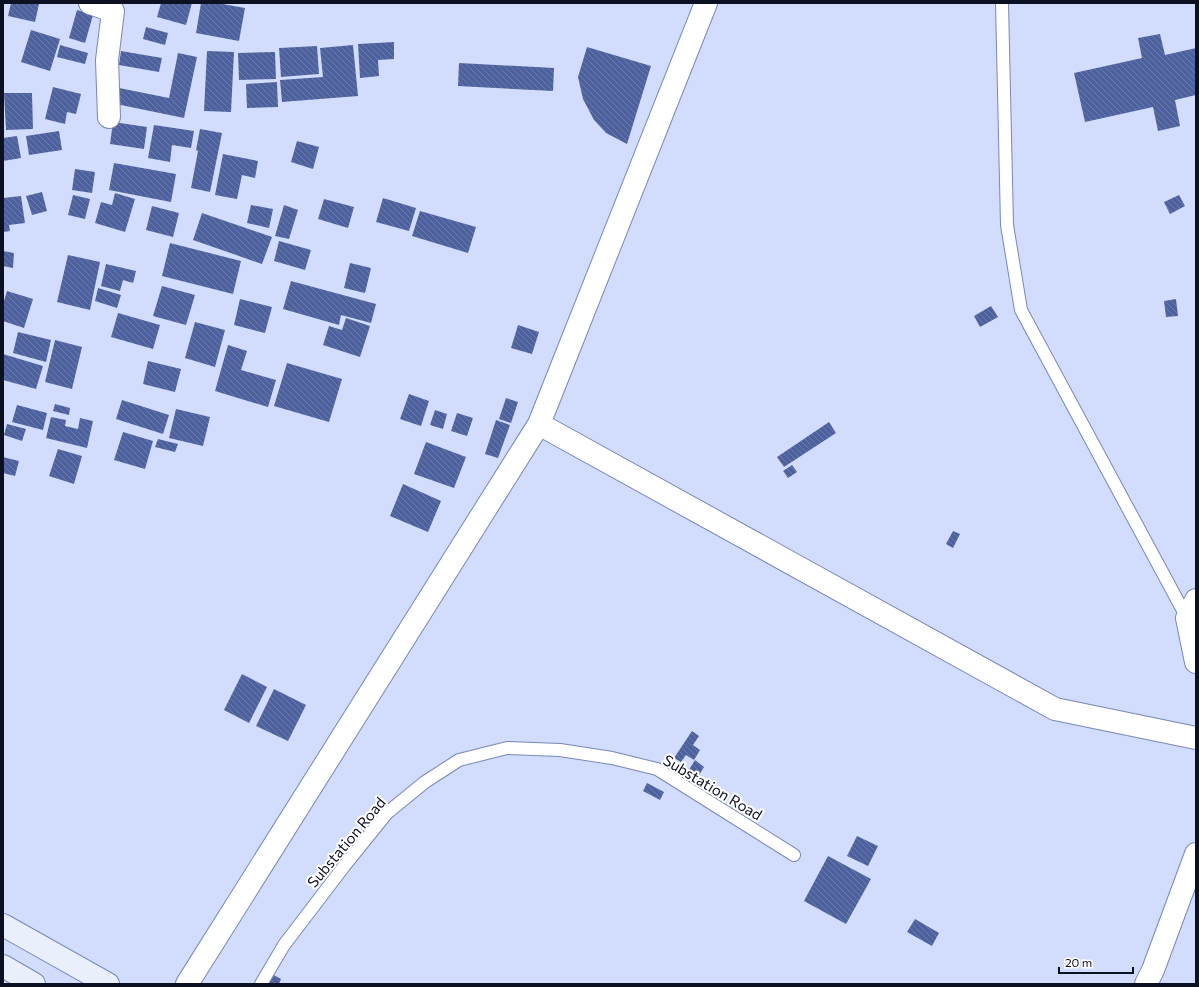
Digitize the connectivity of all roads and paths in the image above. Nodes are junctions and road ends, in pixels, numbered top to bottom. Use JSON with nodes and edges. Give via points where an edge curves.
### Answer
{"nodes":[{"id":1,"x":90,"y":3,"type":"edge"},
{"id":2,"x":706,"y":3,"type":"edge"},
{"id":3,"x":1002,"y":3,"type":"edge"},
{"id":4,"x":109,"y":117,"type":"dead end"},
{"id":5,"x":540,"y":424,"type":"junction"},
{"id":6,"x":1191,"y":609,"type":"edge"},
{"id":7,"x":1196,"y":662,"type":"edge"},
{"id":8,"x":1196,"y":738,"type":"edge"},
{"id":9,"x":1196,"y":854,"type":"edge"},
{"id":10,"x":794,"y":855,"type":"dead end"},
{"id":11,"x":3,"y":925,"type":"edge"},
{"id":12,"x":3,"y":966,"type":"edge"},
{"id":13,"x":34,"y":984,"type":"edge"},
{"id":14,"x":108,"y":984,"type":"edge"},
{"id":15,"x":188,"y":984,"type":"edge"},
{"id":16,"x":261,"y":984,"type":"edge"},
{"id":17,"x":1146,"y":984,"type":"edge"}],
"edges":[{"from":1,"to":4,"type":"street","via":[[113,11],[107,60]]},
{"from":2,"to":5,"type":"street"},
{"from":3,"to":6,"type":"lane","via":[[1007,225],[1021,310]]},
{"from":5,"to":8,"type":"street","via":[[1055,710]]},
{"from":5,"to":15,"type":"street"},
{"from":6,"to":7,"type":"street"},
{"from":9,"to":17,"type":"street"},
{"from":10,"to":16,"type":"lane","name":"Substation Road","via":[[657,769],[612,758],[560,750],[507,748],[459,760],[387,813],[284,945]]},
{"from":11,"to":14,"type":"main road"},
{"from":12,"to":13,"type":"main road"}]}
